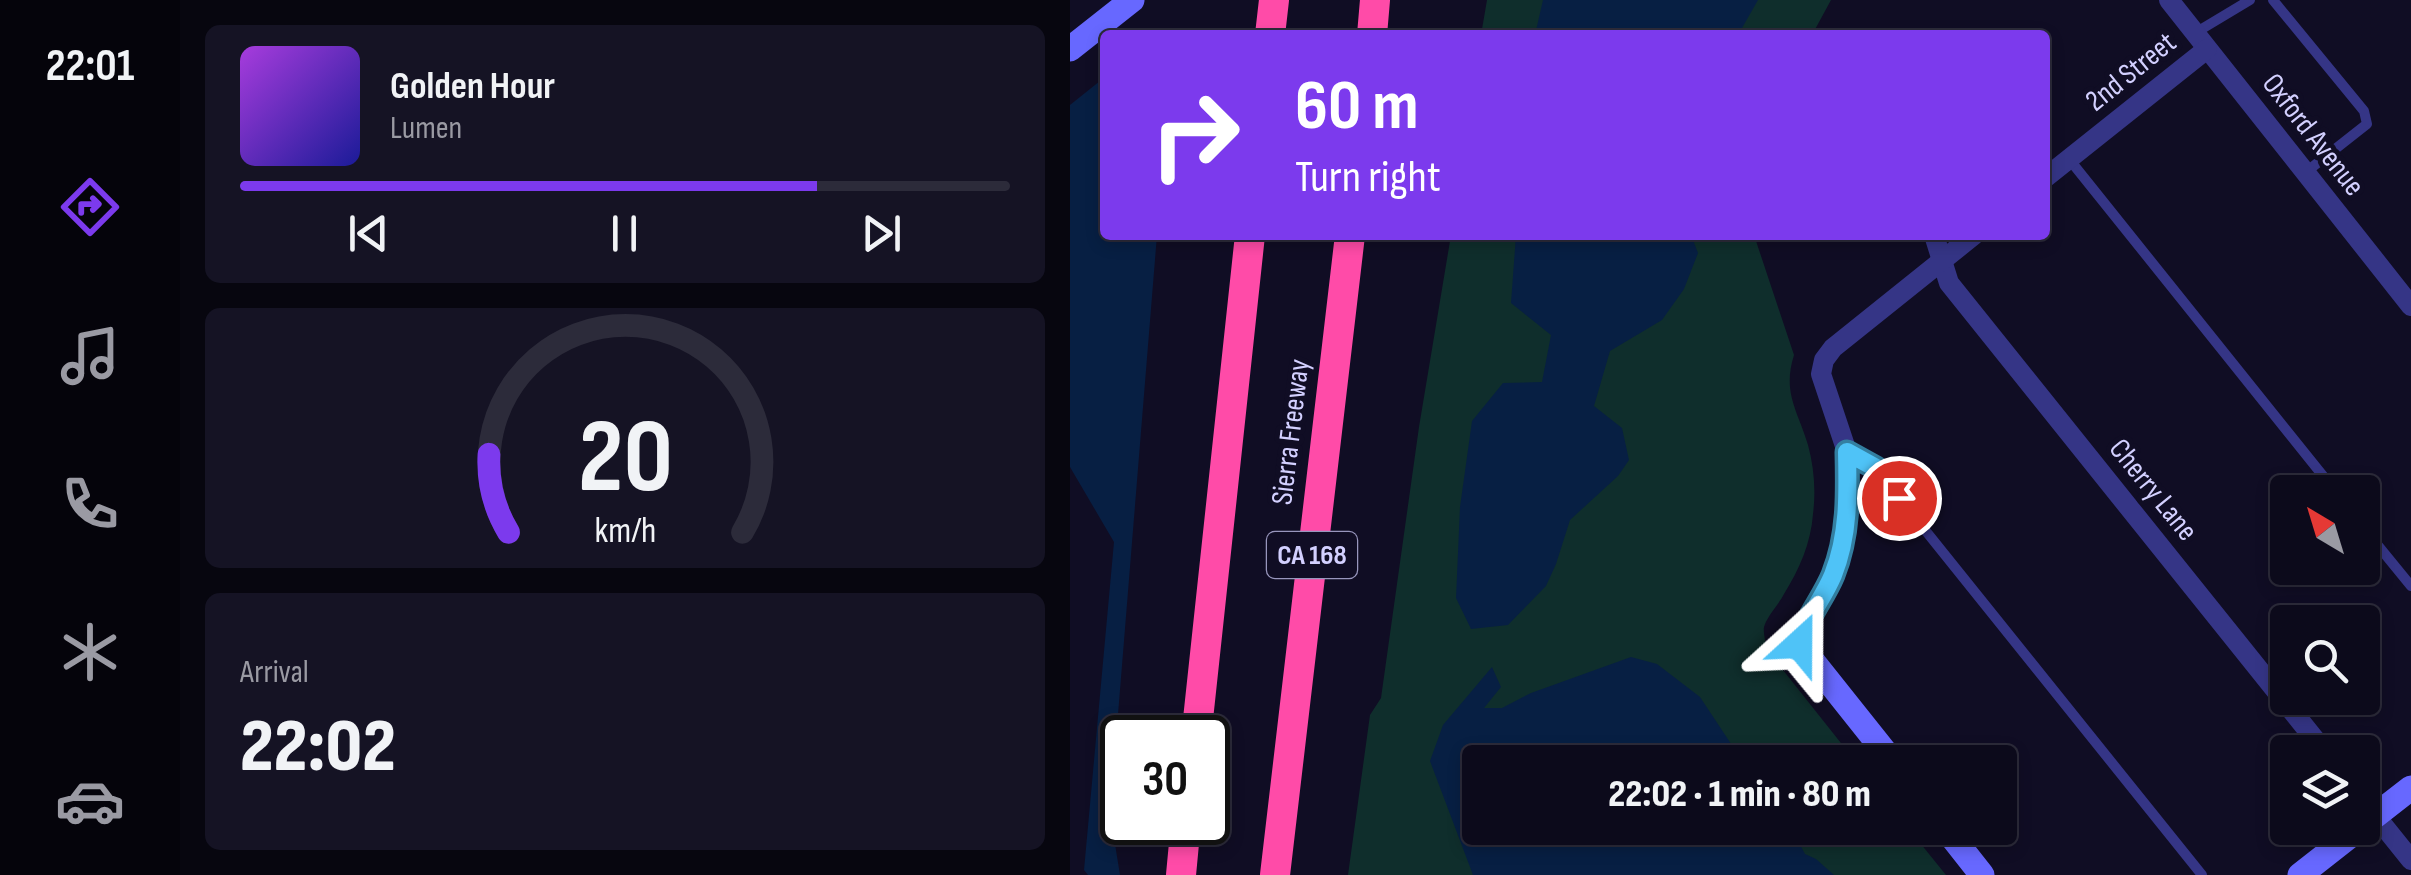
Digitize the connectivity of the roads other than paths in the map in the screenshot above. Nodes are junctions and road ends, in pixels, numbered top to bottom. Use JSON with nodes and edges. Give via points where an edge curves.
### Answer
{"nodes":[{"id":1,"x":1132,"y":0,"type":"edge"},
{"id":2,"x":1274,"y":0,"type":"edge"},
{"id":3,"x":1375,"y":0,"type":"edge"},
{"id":4,"x":2169,"y":0,"type":"edge"},
{"id":5,"x":2250,"y":0,"type":"edge"},
{"id":6,"x":2273,"y":0,"type":"edge"},
{"id":7,"x":1271,"y":30,"type":"edge"},
{"id":8,"x":1372,"y":30,"type":"edge"},
{"id":9,"x":2201,"y":41,"type":"junction"},
{"id":10,"x":1070,"y":49,"type":"edge"},
{"id":11,"x":2069,"y":159,"type":"junction"},
{"id":12,"x":2304,"y":172,"type":"junction"},
{"id":13,"x":2050,"y":174,"type":"edge"},
{"id":14,"x":1249,"y":240,"type":"edge"},
{"id":15,"x":1349,"y":240,"type":"edge"},
{"id":16,"x":1936,"y":240,"type":"edge"},
{"id":17,"x":1968,"y":240,"type":"edge"},
{"id":18,"x":1942,"y":261,"type":"junction"},
{"id":19,"x":2411,"y":306,"type":"edge"},
{"id":20,"x":1847,"y":452,"type":"junction"},
{"id":21,"x":2322,"y":475,"type":"edge"},
{"id":22,"x":2380,"y":548,"type":"edge"},
{"id":23,"x":2411,"y":586,"type":"edge"},
{"id":24,"x":1799,"y":644,"type":"joint"},
{"id":25,"x":1198,"y":715,"type":"edge"},
{"id":26,"x":2311,"y":735,"type":"edge"},
{"id":27,"x":1879,"y":745,"type":"edge"},
{"id":28,"x":2411,"y":788,"type":"edge"},
{"id":29,"x":2380,"y":808,"type":"edge"},
{"id":30,"x":2380,"y":831,"type":"edge"},
{"id":31,"x":1184,"y":845,"type":"edge"},
{"id":32,"x":1958,"y":845,"type":"edge"},
{"id":33,"x":2334,"y":845,"type":"edge"},
{"id":34,"x":2411,"y":860,"type":"edge"},
{"id":35,"x":1181,"y":875,"type":"edge"},
{"id":36,"x":1275,"y":875,"type":"edge"},
{"id":37,"x":1982,"y":875,"type":"edge"},
{"id":38,"x":2202,"y":875,"type":"edge"},
{"id":39,"x":2300,"y":875,"type":"edge"}],
"edges":[{"from":1,"to":10,"type":"street"},
{"from":2,"to":7,"type":"highway"},
{"from":3,"to":8,"type":"highway"},
{"from":4,"to":9,"type":"street","name":"Oxford Avenue"},
{"from":5,"to":9,"type":"lane"},
{"from":6,"to":12,"type":"lane","via":[[2364,111],[2367,124]]},
{"from":9,"to":11,"type":"street","name":"2nd Street"},
{"from":9,"to":12,"type":"street","name":"Oxford Avenue"},
{"from":11,"to":13,"type":"street","name":"2nd Street"},
{"from":11,"to":21,"type":"lane"},
{"from":12,"to":19,"type":"street","name":"Oxford Avenue"},
{"from":14,"to":25,"type":"highway","name":"Sierra Freeway"},
{"from":15,"to":36,"type":"highway","name":"Sierra Freeway","number":"CA 168"},
{"from":16,"to":18,"type":"street","name":"Cherry Lane"},
{"from":17,"to":18,"type":"street"},
{"from":18,"to":20,"type":"street","via":[[1824,360],[1822,374]]},
{"from":18,"to":26,"type":"street","name":"Cherry Lane","via":[[1949,283]]},
{"from":20,"to":24,"type":"street","via":[[1849,512],[1833,575]]},
{"from":20,"to":38,"type":"lane","via":[[1876,468]]},
{"from":22,"to":23,"type":"lane"},
{"from":24,"to":27,"type":"street"},
{"from":28,"to":29,"type":"street"},
{"from":30,"to":34,"type":"street"},
{"from":31,"to":35,"type":"highway"},
{"from":32,"to":37,"type":"street"},
{"from":33,"to":39,"type":"street"}]}
